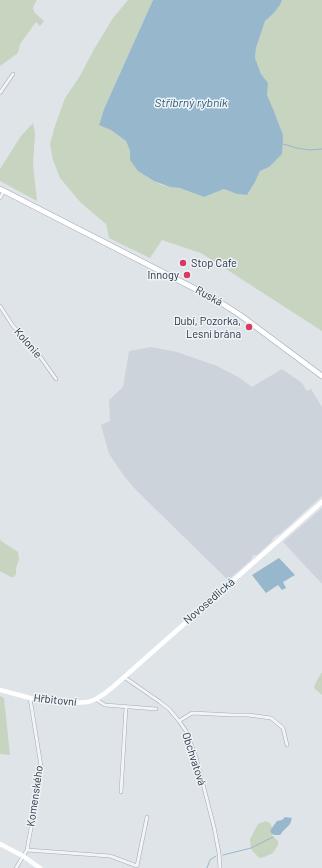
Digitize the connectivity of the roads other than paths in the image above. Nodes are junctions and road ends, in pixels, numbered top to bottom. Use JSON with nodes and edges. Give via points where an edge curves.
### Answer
{"nodes":[{"id":1,"x":12,"y":74,"type":"dead end"},
{"id":2,"x":0,"y":93,"type":"edge"},
{"id":3,"x":2,"y":190,"type":"edge"},
{"id":4,"x":0,"y":198,"type":"edge"},
{"id":5,"x":0,"y":306,"type":"edge"},
{"id":6,"x":322,"y":376,"type":"edge"},
{"id":7,"x":56,"y":379,"type":"dead end"},
{"id":8,"x":322,"y":502,"type":"edge"},
{"id":9,"x":124,"y":677,"type":"junction"},
{"id":10,"x":0,"y":690,"type":"edge"},
{"id":11,"x":30,"y":698,"type":"junction"},
{"id":12,"x":96,"y":699,"type":"junction"},
{"id":13,"x":126,"y":706,"type":"junction"},
{"id":14,"x":156,"y":709,"type":"dead end"},
{"id":15,"x":179,"y":721,"type":"junction"},
{"id":16,"x":287,"y":745,"type":"dead end"},
{"id":17,"x":121,"y":792,"type":"dead end"},
{"id":18,"x":147,"y":817,"type":"dead end"},
{"id":19,"x":0,"y":844,"type":"edge"},
{"id":20,"x":27,"y":850,"type":"junction"},
{"id":21,"x":23,"y":856,"type":"junction"},
{"id":22,"x":16,"y":868,"type":"edge"},
{"id":23,"x":40,"y":868,"type":"edge"},
{"id":24,"x":220,"y":868,"type":"edge"}],
"edges":[{"from":1,"to":2,"type":"street"},
{"from":3,"to":4,"type":"street"},
{"from":3,"to":6,"type":"main road","name":"Ruská","via":[[219,301]]},
{"from":5,"to":7,"type":"street","name":"Kolonie"},
{"from":8,"to":9,"type":"street","name":"Novosedlická"},
{"from":9,"to":12,"type":"street","name":"Novosedlická"},
{"from":9,"to":15,"type":"street","name":"Obchvatová","via":[[160,702]]},
{"from":10,"to":11,"type":"street","name":"Hřbitovní"},
{"from":11,"to":12,"type":"street","name":"Hřbitovní","via":[[72,703]]},
{"from":11,"to":20,"type":"street","name":"Komenského","via":[[41,766]]},
{"from":12,"to":13,"type":"street","via":[[105,705]]},
{"from":13,"to":14,"type":"street"},
{"from":13,"to":17,"type":"street"},
{"from":15,"to":16,"type":"street","via":[[192,713],[271,718],[283,728]]},
{"from":15,"to":24,"type":"street","name":"Obchvatová","via":[[186,731],[196,757],[214,827]]},
{"from":18,"to":20,"type":"street","via":[[137,866],[110,856]]},
{"from":19,"to":21,"type":"street"},
{"from":20,"to":21,"type":"street","name":"Komenského"},
{"from":21,"to":22,"type":"street","name":"Komenského"},
{"from":21,"to":23,"type":"street"}]}
